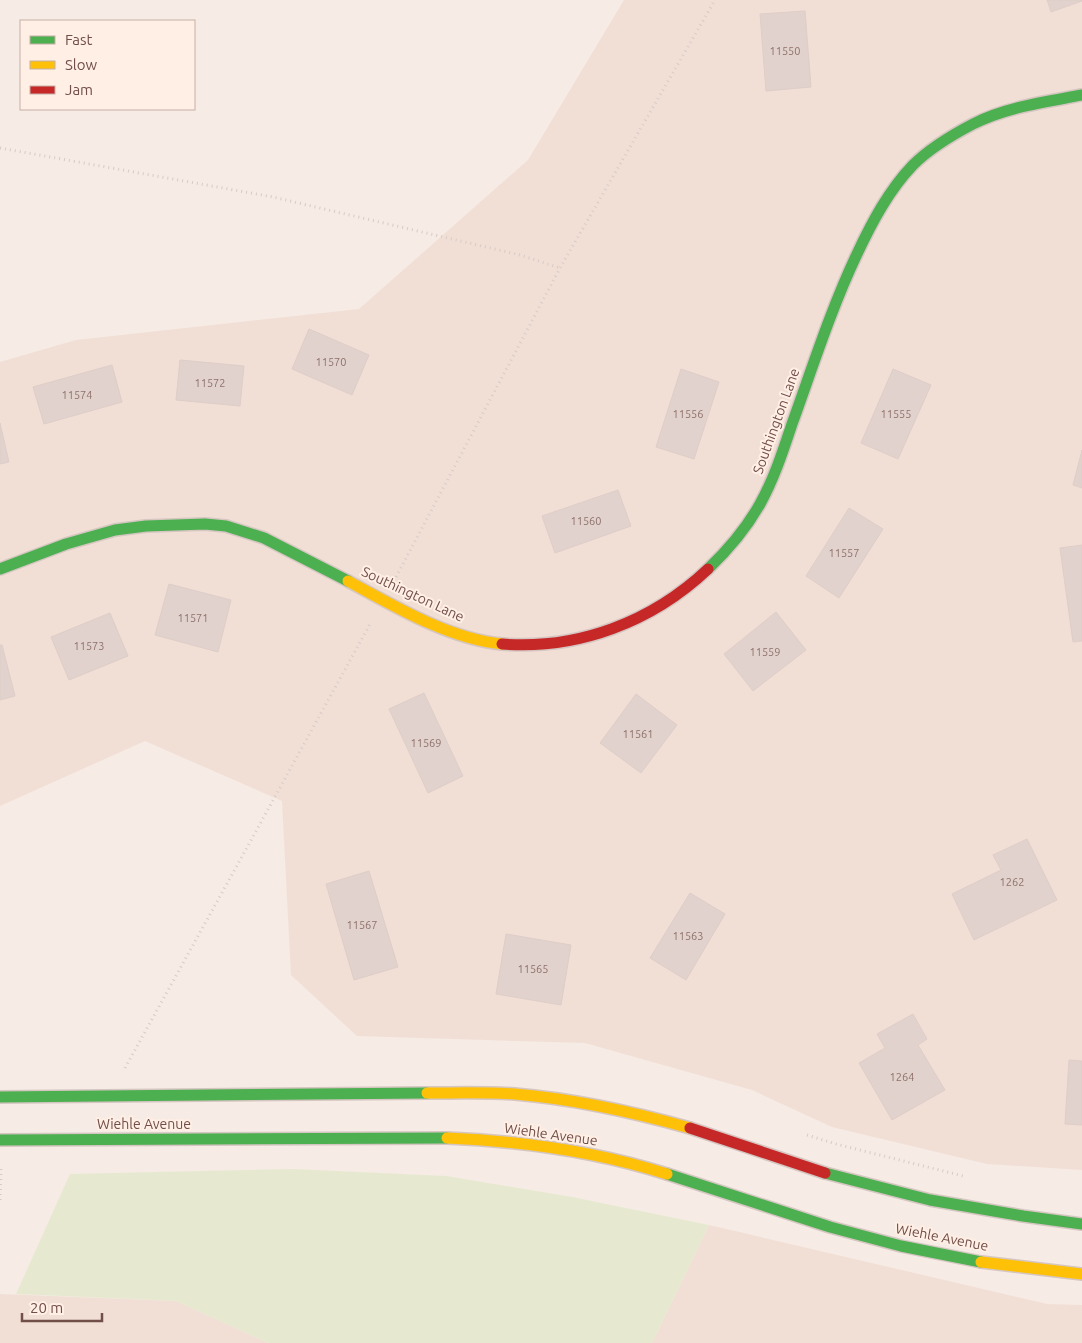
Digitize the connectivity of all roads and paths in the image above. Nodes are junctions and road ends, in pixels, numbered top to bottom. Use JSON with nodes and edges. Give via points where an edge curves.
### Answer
{"nodes":[{"id":1,"x":716,"y":0,"type":"edge"},
{"id":2,"x":1082,"y":94,"type":"edge"},
{"id":3,"x":0,"y":148,"type":"edge"},
{"id":4,"x":560,"y":268,"type":"junction"},
{"id":5,"x":0,"y":569,"type":"edge"},
{"id":6,"x":383,"y":599,"type":"junction"},
{"id":7,"x":125,"y":1068,"type":"dead end"},
{"id":8,"x":0,"y":1097,"type":"edge"},
{"id":9,"x":0,"y":1140,"type":"edge"},
{"id":10,"x":0,"y":1162,"type":"edge"},
{"id":11,"x":0,"y":1200,"type":"edge"},
{"id":12,"x":1082,"y":1224,"type":"edge"},
{"id":13,"x":1082,"y":1274,"type":"edge"}],
"edges":[{"from":1,"to":4,"type":"path"},
{"from":2,"to":6,"type":"main road","name":"Southington Lane","via":[[1021,107],[976,122],[940,143],[915,163],[869,227],[839,291],[775,474],[754,513],[726,551],[677,596],[645,615],[596,634],[532,645],[478,640],[439,626]]},
{"from":3,"to":4,"type":"path","via":[[273,197],[520,255]]},
{"from":4,"to":6,"type":"path"},
{"from":5,"to":6,"type":"main road","name":"Southington Lane","via":[[104,532],[189,524],[224,526],[278,544]]},
{"from":6,"to":7,"type":"path"},
{"from":8,"to":12,"type":"main road","name":"Wiehle Avenue","via":[[514,1094],[637,1113],[828,1174],[930,1200]]},
{"from":9,"to":13,"type":"main road","name":"Wiehle Avenue","via":[[397,1137],[503,1141],[563,1148],[626,1160],[859,1235],[988,1262]]},
{"from":10,"to":11,"type":"path"}]}
